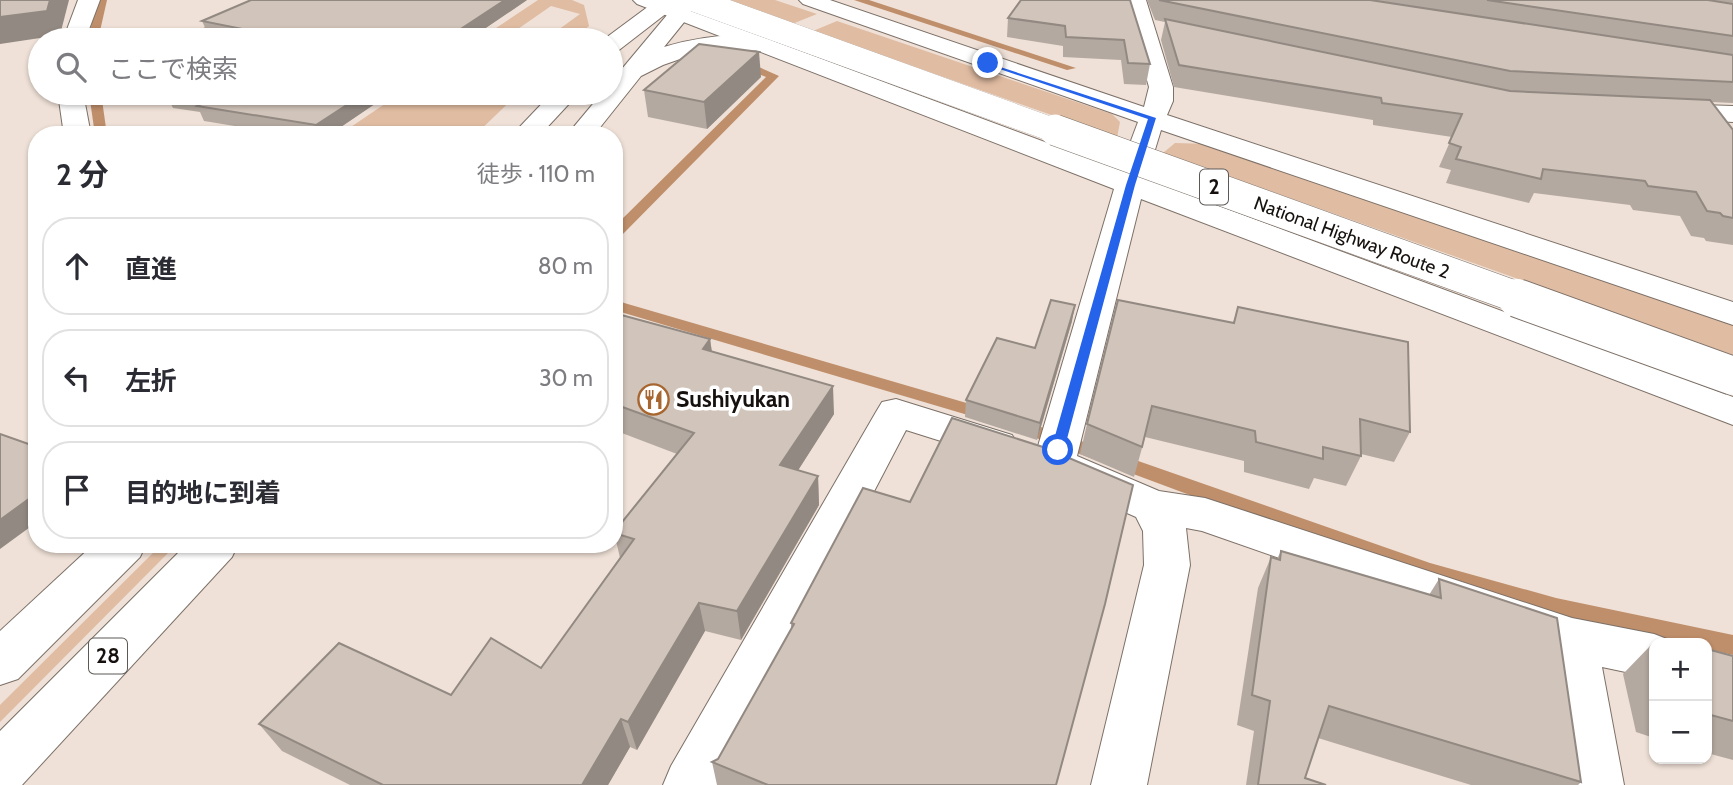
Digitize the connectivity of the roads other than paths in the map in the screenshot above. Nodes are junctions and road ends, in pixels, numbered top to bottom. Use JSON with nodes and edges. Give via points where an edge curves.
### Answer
{"nodes":[{"id":1,"x":89,"y":0,"type":"edge"},
{"id":2,"x":627,"y":0,"type":"edge"},
{"id":3,"x":810,"y":0,"type":"edge"},
{"id":4,"x":674,"y":3,"type":"edge"},
{"id":5,"x":1140,"y":14,"type":"edge"},
{"id":6,"x":78,"y":28,"type":"edge"},
{"id":7,"x":628,"y":30,"type":"junction"},
{"id":8,"x":623,"y":35,"type":"edge"},
{"id":9,"x":765,"y":45,"type":"junction"},
{"id":10,"x":632,"y":75,"type":"junction"},
{"id":11,"x":623,"y":85,"type":"edge"},
{"id":12,"x":73,"y":105,"type":"edge"},
{"id":13,"x":555,"y":105,"type":"edge"},
{"id":14,"x":606,"y":105,"type":"edge"},
{"id":15,"x":1651,"y":112,"type":"edge"},
{"id":16,"x":1720,"y":114,"type":"edge"},
{"id":17,"x":1153,"y":118,"type":"junction"},
{"id":18,"x":76,"y":126,"type":"edge"},
{"id":19,"x":535,"y":126,"type":"edge"},
{"id":20,"x":588,"y":126,"type":"edge"},
{"id":21,"x":1726,"y":141,"type":"edge"},
{"id":22,"x":1130,"y":185,"type":"junction"},
{"id":23,"x":1733,"y":314,"type":"edge"},
{"id":24,"x":1733,"y":376,"type":"edge"},
{"id":25,"x":1733,"y":412,"type":"edge"},
{"id":26,"x":1058,"y":447,"type":"junction"},
{"id":27,"x":1152,"y":506,"type":"junction"},
{"id":28,"x":115,"y":553,"type":"edge"},
{"id":29,"x":207,"y":553,"type":"edge"},
{"id":30,"x":1572,"y":639,"type":"junction"},
{"id":31,"x":1649,"y":655,"type":"edge"},
{"id":32,"x":0,"y":663,"type":"edge"},
{"id":33,"x":0,"y":769,"type":"edge"},
{"id":34,"x":691,"y":785,"type":"edge"},
{"id":35,"x":1119,"y":785,"type":"edge"},
{"id":36,"x":1596,"y":785,"type":"edge"}],
"edges":[{"from":1,"to":6,"type":"main road"},
{"from":2,"to":7,"type":"main road","via":[[631,13]]},
{"from":3,"to":17,"type":"main road"},
{"from":4,"to":7,"type":"main road"},
{"from":4,"to":9,"type":"main road"},
{"from":4,"to":10,"type":"main road"},
{"from":4,"to":24,"type":"main road","name":"National Highway Route 2","number":"2","bridge":true},
{"from":5,"to":17,"type":"main road","via":[[1161,87]]},
{"from":7,"to":8,"type":"main road"},
{"from":9,"to":10,"type":"main road","via":[[712,43],[677,48]]},
{"from":9,"to":22,"type":"main road"},
{"from":10,"to":11,"type":"main road"},
{"from":12,"to":18,"type":"main road"},
{"from":13,"to":19,"type":"main road"},
{"from":14,"to":20,"type":"main road"},
{"from":15,"to":16,"type":"main road"},
{"from":16,"to":21,"type":"main road"},
{"from":17,"to":22,"type":"main road"},
{"from":17,"to":23,"type":"main road"},
{"from":22,"to":25,"type":"main road"},
{"from":22,"to":26,"type":"main road"},
{"from":26,"to":27,"type":"main road"},
{"from":26,"to":34,"type":"main road","via":[[896,412]]},
{"from":27,"to":30,"type":"main road","via":[[1205,514]]},
{"from":27,"to":35,"type":"main road","via":[[1165,531],[1167,565]]},
{"from":28,"to":32,"type":"main road"},
{"from":29,"to":33,"type":"main road","number":"28"},
{"from":30,"to":31,"type":"main road"},
{"from":30,"to":36,"type":"main road"}]}
